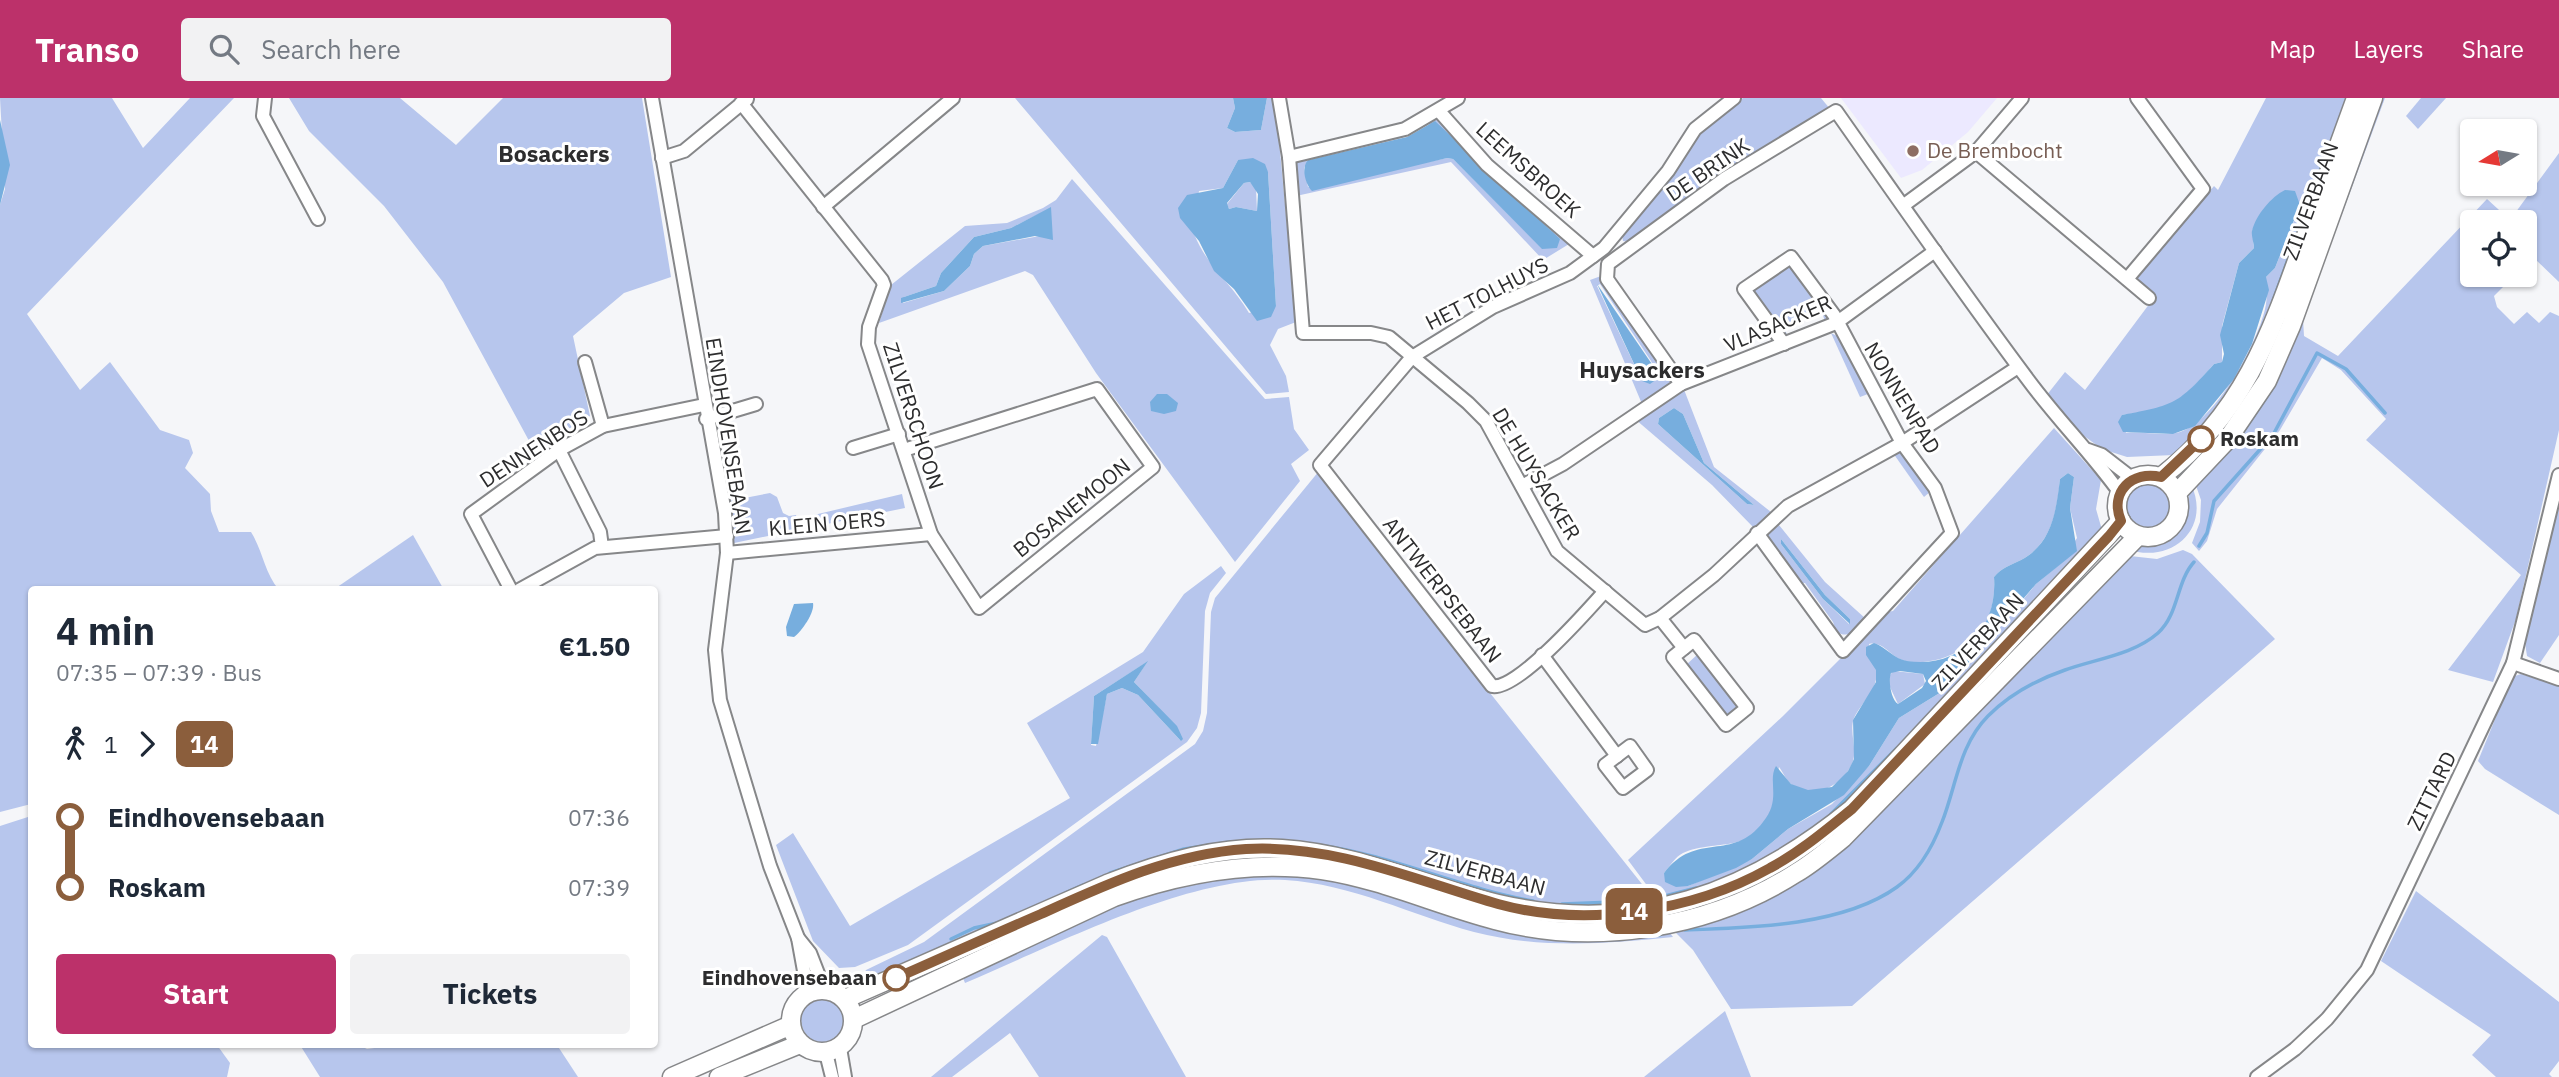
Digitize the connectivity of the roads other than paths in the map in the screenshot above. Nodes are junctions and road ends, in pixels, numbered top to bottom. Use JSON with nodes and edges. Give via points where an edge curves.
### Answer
{"nodes":[{"id":1,"x":265,"y":98,"type":"edge"},
{"id":2,"x":652,"y":98,"type":"edge"},
{"id":3,"x":953,"y":98,"type":"edge"},
{"id":4,"x":1279,"y":98,"type":"edge"},
{"id":5,"x":1458,"y":98,"type":"edge"},
{"id":6,"x":1734,"y":98,"type":"edge"},
{"id":7,"x":2022,"y":98,"type":"edge"},
{"id":8,"x":2137,"y":98,"type":"edge"},
{"id":9,"x":2356,"y":98,"type":"edge"},
{"id":10,"x":2373,"y":98,"type":"edge"},
{"id":11,"x":744,"y":101,"type":"edge"},
{"id":12,"x":1439,"y":111,"type":"junction"},
{"id":13,"x":1976,"y":152,"type":"junction"},
{"id":14,"x":1289,"y":157,"type":"junction"},
{"id":15,"x":662,"y":158,"type":"junction"},
{"id":16,"x":1904,"y":205,"type":"junction"},
{"id":17,"x":823,"y":207,"type":"junction"},
{"id":18,"x":318,"y":219,"type":"dead end"},
{"id":19,"x":1935,"y":251,"type":"junction"},
{"id":20,"x":1593,"y":256,"type":"junction"},
{"id":21,"x":2127,"y":279,"type":"junction"},
{"id":22,"x":2149,"y":298,"type":"dead end"},
{"id":23,"x":1836,"y":323,"type":"junction"},
{"id":24,"x":1784,"y":344,"type":"junction"},
{"id":25,"x":1412,"y":357,"type":"junction"},
{"id":26,"x":585,"y":362,"type":"dead end"},
{"id":27,"x":2018,"y":367,"type":"junction"},
{"id":28,"x":1681,"y":384,"type":"junction"},
{"id":29,"x":756,"y":404,"type":"dead end"},
{"id":30,"x":704,"y":405,"type":"junction"},
{"id":31,"x":706,"y":419,"type":"junction"},
{"id":32,"x":603,"y":426,"type":"junction"},
{"id":33,"x":899,"y":434,"type":"junction"},
{"id":34,"x":1902,"y":443,"type":"junction"},
{"id":35,"x":853,"y":448,"type":"dead end"},
{"id":36,"x":559,"y":450,"type":"junction"},
{"id":37,"x":904,"y":450,"type":"junction"},
{"id":38,"x":2088,"y":450,"type":"junction"},
{"id":39,"x":1320,"y":466,"type":"joint"},
{"id":40,"x":2559,"y":475,"type":"edge"},
{"id":41,"x":2161,"y":477,"type":"junction"},
{"id":42,"x":2133,"y":479,"type":"junction"},
{"id":43,"x":1522,"y":486,"type":"junction"},
{"id":44,"x":2120,"y":493,"type":"junction"},
{"id":45,"x":2177,"y":493,"type":"junction"},
{"id":46,"x":2121,"y":521,"type":"junction"},
{"id":47,"x":1757,"y":533,"type":"junction"},
{"id":48,"x":931,"y":534,"type":"junction"},
{"id":49,"x":727,"y":536,"type":"junction"},
{"id":50,"x":2138,"y":536,"type":"junction"},
{"id":51,"x":602,"y":547,"type":"junction"},
{"id":52,"x":727,"y":553,"type":"junction"},
{"id":53,"x":509,"y":586,"type":"edge"},
{"id":54,"x":527,"y":586,"type":"edge"},
{"id":55,"x":1605,"y":591,"type":"junction"},
{"id":56,"x":979,"y":608,"type":"joint"},
{"id":57,"x":1660,"y":618,"type":"junction"},
{"id":58,"x":1684,"y":648,"type":"junction"},
{"id":59,"x":1542,"y":655,"type":"junction"},
{"id":60,"x":2513,"y":663,"type":"junction"},
{"id":61,"x":2559,"y":679,"type":"edge"},
{"id":62,"x":1617,"y":756,"type":"dead end"},
{"id":63,"x":816,"y":991,"type":"junction"},
{"id":64,"x":845,"y":999,"type":"junction"},
{"id":65,"x":854,"y":1019,"type":"junction"},
{"id":66,"x":791,"y":1025,"type":"junction"},
{"id":67,"x":800,"y":1044,"type":"junction"},
{"id":68,"x":833,"y":1050,"type":"junction"},
{"id":69,"x":672,"y":1077,"type":"edge"},
{"id":70,"x":719,"y":1077,"type":"edge"},
{"id":71,"x":832,"y":1077,"type":"edge"},
{"id":72,"x":845,"y":1077,"type":"edge"},
{"id":73,"x":2257,"y":1077,"type":"edge"}],
"edges":[{"from":1,"to":18,"type":"street","via":[[263,116]]},
{"from":2,"to":15,"type":"street","name":"EINDHOVENSEBAAN"},
{"from":3,"to":17,"type":"street"},
{"from":4,"to":14,"type":"street","name":"DE HUYSACKER"},
{"from":5,"to":12,"type":"street"},
{"from":6,"to":20,"type":"street","name":"DE BRINK","via":[[1695,129],[1668,171]]},
{"from":7,"to":13,"type":"street"},
{"from":8,"to":21,"type":"street","via":[[2203,189]]},
{"from":9,"to":41,"type":"main road","name":"ZILVERBAAN","via":[[2259,359],[2227,411]]},
{"from":10,"to":45,"type":"main road","name":"ZILVERBAAN","via":[[2267,381],[2227,440]]},
{"from":11,"to":15,"type":"street","via":[[684,151]]},
{"from":11,"to":17,"type":"street","name":"ZILVERSCHOON"},
{"from":12,"to":14,"type":"street","via":[[1405,128]]},
{"from":12,"to":20,"type":"street","name":"LEEMSBROEK","via":[[1487,165]]},
{"from":13,"to":16,"type":"street"},
{"from":13,"to":21,"type":"street"},
{"from":14,"to":25,"type":"street","name":"DE HUYSACKER","via":[[1303,333],[1371,333],[1389,337]]},
{"from":15,"to":30,"type":"street","name":"EINDHOVENSEBAAN"},
{"from":16,"to":19,"type":"street"},
{"from":16,"to":28,"type":"street","name":"DE BRINK","via":[[1836,111],[1724,179],[1606,267],[1607,279]]},
{"from":17,"to":33,"type":"street","name":"ZILVERSCHOON","via":[[884,285],[868,344]]},
{"from":19,"to":23,"type":"street","name":"VLASACKER"},
{"from":19,"to":27,"type":"street"},
{"from":20,"to":25,"type":"street","name":"HET TOLHUYS","via":[[1562,277],[1493,307]]},
{"from":21,"to":22,"type":"street"},
{"from":23,"to":24,"type":"street","name":"VLASACKER"},
{"from":23,"to":24,"type":"street","name":"NONNENPAD","via":[[1791,257],[1744,289]]},
{"from":23,"to":34,"type":"street","name":"NONNENPAD"},
{"from":24,"to":28,"type":"street","name":"VLASACKER"},
{"from":25,"to":39,"type":"street","name":"HET TOLHUYS"},
{"from":25,"to":43,"type":"street","name":"DE HUYSACKER","via":[[1486,421]]},
{"from":26,"to":32,"type":"street"},
{"from":27,"to":34,"type":"street"},
{"from":27,"to":38,"type":"street"},
{"from":28,"to":43,"type":"street","name":"VLASACKER","via":[[1563,464]]},
{"from":29,"to":31,"type":"street"},
{"from":30,"to":31,"type":"street","name":"EINDHOVENSEBAAN"},
{"from":30,"to":32,"type":"street","name":"DENNENBOS"},
{"from":31,"to":49,"type":"street","name":"EINDHOVENSEBAAN"},
{"from":32,"to":36,"type":"street","name":"DENNENBOS"},
{"from":33,"to":35,"type":"street"},
{"from":33,"to":37,"type":"street","name":"ZILVERSCHOON"},
{"from":34,"to":47,"type":"street","via":[[1788,506]]},
{"from":34,"to":47,"type":"street","name":"NONNENPAD","via":[[1936,488],[1952,533],[1843,651]]},
{"from":36,"to":51,"type":"street","via":[[600,532]]},
{"from":36,"to":53,"type":"street","name":"DENNENBOS","via":[[471,514]]},
{"from":37,"to":48,"type":"street","name":"ZILVERSCHOON"},
{"from":37,"to":56,"type":"street","name":"BOSANEMOON","via":[[1097,389],[1153,467]]},
{"from":38,"to":42,"type":"street"},
{"from":38,"to":44,"type":"street","via":[[2094,464]]},
{"from":39,"to":59,"type":"street","name":"ANTWERPSEBAAN","via":[[1492,686],[1505,685]]},
{"from":40,"to":60,"type":"street","name":"ZITTARD"},
{"from":41,"to":42,"type":"main road"},
{"from":41,"to":45,"type":"main road"},
{"from":42,"to":44,"type":"main road"},
{"from":43,"to":55,"type":"street","name":"DE HUYSACKER","via":[[1557,551]]},
{"from":44,"to":46,"type":"main road","via":[[2117,509]]},
{"from":45,"to":50,"type":"main road","via":[[2180,510],[2173,527],[2158,537]]},
{"from":46,"to":50,"type":"main road"},
{"from":46,"to":64,"type":"main road","name":"ZILVERBAAN","via":[[1852,809],[1769,869],[1722,890],[1661,907],[1554,914],[1502,905],[1354,859],[1245,849],[1149,868]]},
{"from":47,"to":57,"type":"street"},
{"from":48,"to":52,"type":"street","name":"KLEIN OERS"},
{"from":48,"to":56,"type":"street","name":"ZILVERSCHOON"},
{"from":49,"to":51,"type":"street"},
{"from":49,"to":52,"type":"street","name":"EINDHOVENSEBAAN"},
{"from":50,"to":65,"type":"main road","name":"ZILVERBAAN","via":[[1843,838],[1797,873],[1728,907],[1616,932],[1558,930],[1497,921],[1348,874],[1290,867],[1226,869],[1155,882],[1114,897]]},
{"from":51,"to":54,"type":"street"},
{"from":52,"to":63,"type":"street","name":"EINDHOVENSEBAAN","via":[[715,650],[720,700],[770,866],[798,938],[810,953]]},
{"from":55,"to":57,"type":"street","name":"DE HUYSACKER","via":[[1645,625]]},
{"from":55,"to":59,"type":"street","name":"ANTWERPSEBAAN","via":[[1570,633]]},
{"from":57,"to":58,"type":"street"},
{"from":58,"to":58,"type":"street","via":[[1673,657],[1726,725],[1747,708],[1694,640]]},
{"from":59,"to":62,"type":"street"},
{"from":60,"to":61,"type":"street"},
{"from":60,"to":73,"type":"street","name":"ZITTARD","via":[[2367,970],[2327,1019]]},
{"from":63,"to":64,"type":"main road"},
{"from":63,"to":66,"type":"main road","via":[[794,1006]]},
{"from":64,"to":65,"type":"main road"},
{"from":65,"to":68,"type":"main road","via":[[853,1030]]},
{"from":66,"to":67,"type":"main road"},
{"from":66,"to":69,"type":"main road"},
{"from":67,"to":68,"type":"main road","via":[[812,1051]]},
{"from":67,"to":70,"type":"main road"},
{"from":68,"to":71,"type":"street"},
{"from":68,"to":72,"type":"street"}]}
